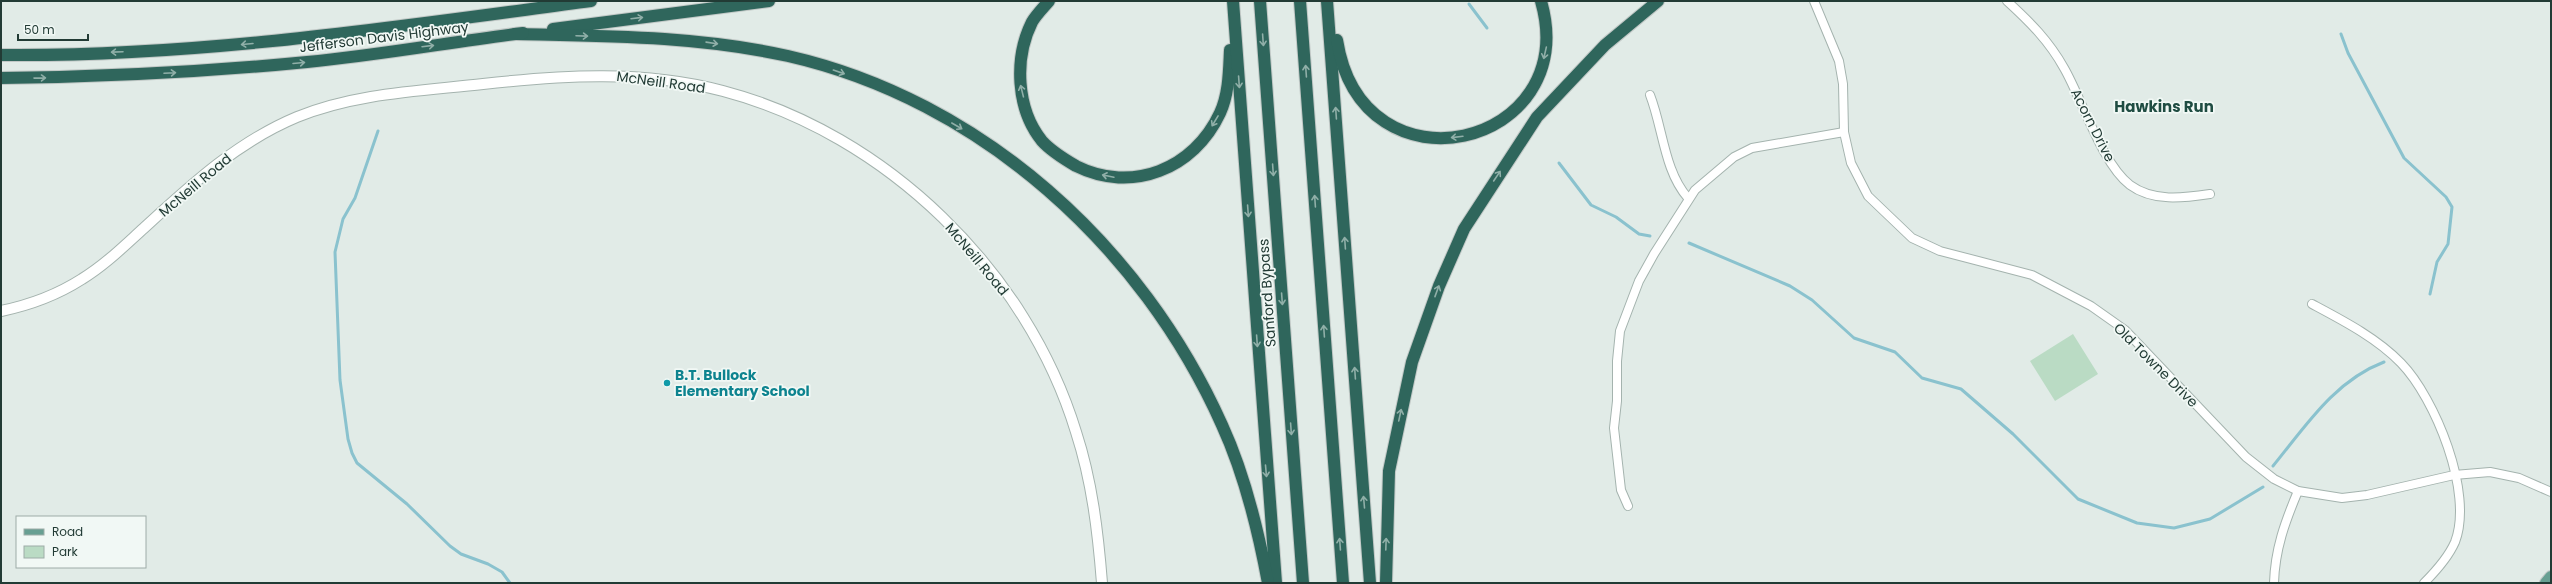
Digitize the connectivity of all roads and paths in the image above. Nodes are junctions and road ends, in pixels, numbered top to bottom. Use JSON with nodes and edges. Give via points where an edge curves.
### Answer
{"nodes":[{"id":1,"x":542,"y":1,"type":"edge"},
{"id":2,"x":591,"y":1,"type":"edge"},
{"id":3,"x":769,"y":1,"type":"edge"},
{"id":4,"x":1049,"y":1,"type":"edge"},
{"id":5,"x":1231,"y":1,"type":"edge"},
{"id":6,"x":1260,"y":1,"type":"edge"},
{"id":7,"x":1300,"y":1,"type":"edge"},
{"id":8,"x":1327,"y":1,"type":"edge"},
{"id":9,"x":1330,"y":1,"type":"edge"},
{"id":10,"x":1541,"y":1,"type":"edge"},
{"id":11,"x":1658,"y":1,"type":"edge"},
{"id":12,"x":1814,"y":1,"type":"edge"},
{"id":13,"x":2007,"y":1,"type":"edge"},
{"id":14,"x":508,"y":12,"type":"junction"},
{"id":15,"x":516,"y":34,"type":"junction"},
{"id":16,"x":1,"y":55,"type":"edge"},
{"id":17,"x":1,"y":78,"type":"edge"},
{"id":18,"x":1650,"y":95,"type":"dead end"},
{"id":19,"x":1844,"y":132,"type":"junction"},
{"id":20,"x":2210,"y":194,"type":"dead end"},
{"id":21,"x":1688,"y":198,"type":"junction"},
{"id":22,"x":2312,"y":304,"type":"dead end"},
{"id":23,"x":1,"y":311,"type":"edge"},
{"id":24,"x":2454,"y":475,"type":"junction"},
{"id":25,"x":2298,"y":491,"type":"junction"},
{"id":26,"x":2551,"y":492,"type":"edge"},
{"id":27,"x":1628,"y":506,"type":"dead end"},
{"id":28,"x":2551,"y":577,"type":"edge"},
{"id":29,"x":1102,"y":583,"type":"edge"},
{"id":30,"x":1268,"y":583,"type":"edge"},
{"id":31,"x":1276,"y":583,"type":"edge"},
{"id":32,"x":1303,"y":583,"type":"edge"},
{"id":33,"x":1343,"y":583,"type":"edge"},
{"id":34,"x":1370,"y":583,"type":"edge"},
{"id":35,"x":1386,"y":583,"type":"edge"},
{"id":36,"x":2274,"y":583,"type":"edge"},
{"id":37,"x":2424,"y":583,"type":"edge"},
{"id":38,"x":2546,"y":583,"type":"edge"}],
"edges":[{"from":1,"to":14,"type":"highway"},
{"from":2,"to":14,"type":"highway","name":"Jefferson Davis Highway"},
{"from":15,"to":3,"type":"highway","name":"Jefferson Davis Highway","one_way":true},
{"from":5,"to":4,"type":"highway","one_way":true,"via":[[1228,82],[1220,112],[1205,139],[1185,159],[1161,172],[1136,178],[1088,172],[1062,159],[1042,140],[1028,115],[1020,82],[1022,49],[1032,22]]},
{"from":5,"to":31,"type":"highway","one_way":true},
{"from":6,"to":32,"type":"highway","name":"Sanford Bypass","one_way":true},
{"from":33,"to":7,"type":"highway","one_way":true},
{"from":34,"to":8,"type":"highway","one_way":true},
{"from":10,"to":9,"type":"highway","one_way":true,"via":[[1547,27],[1546,48],[1538,75],[1522,102],[1494,126],[1456,138],[1434,138],[1413,134],[1379,118],[1351,86],[1340,55]]},
{"from":35,"to":11,"type":"highway","one_way":true,"via":[[1389,471],[1412,362],[1439,286],[1464,229],[1538,117],[1605,45]]},
{"from":12,"to":19,"type":"street","name":"Old Towne Drive","via":[[1839,61],[1843,84]]},
{"from":13,"to":20,"type":"street","name":"Acorn Drive","via":[[2041,32],[2052,48],[2072,82],[2100,142],[2129,184],[2144,193],[2165,197]]},
{"from":14,"to":16,"type":"highway","name":"Jefferson Davis Highway","one_way":true,"via":[[266,42],[177,50]]},
{"from":17,"to":15,"type":"highway","name":"Jefferson Davis Highway","one_way":true,"via":[[205,71],[309,62]]},
{"from":15,"to":30,"type":"highway","one_way":true,"via":[[657,37],[744,48],[824,66],[893,92],[967,132],[1022,169],[1070,210],[1123,265],[1155,307],[1192,365],[1223,427],[1236,462],[1256,526]]},
{"from":18,"to":21,"type":"street","via":[[1672,172]]},
{"from":19,"to":21,"type":"street","via":[[1752,148],[1716,170]]},
{"from":19,"to":25,"type":"street","name":"Old Towne Drive","via":[[1851,163],[1868,196],[1912,238],[1940,251],[2032,274],[2091,306],[2124,330],[2246,457],[2274,478]]},
{"from":21,"to":27,"type":"street","via":[[1640,281],[1620,331],[1614,428],[1621,490]]},
{"from":22,"to":24,"type":"street","via":[[2371,340],[2400,362],[2418,383],[2443,433]]},
{"from":23,"to":29,"type":"street","name":"McNeill Road","via":[[25,306],[83,279],[108,260],[214,165],[254,138],[296,118],[337,104],[377,96],[557,76],[611,75],[661,80],[722,91],[782,111],[835,137],[886,170],[962,237],[990,269],[1014,302],[1039,345],[1076,429],[1094,508]]},
{"from":24,"to":25,"type":"street","name":"Old Towne Drive","via":[[2342,498]]},
{"from":24,"to":26,"type":"street","name":"Old Towne Drive","via":[[2497,473],[2520,478]]},
{"from":24,"to":37,"type":"street","via":[[2461,514],[2455,541],[2449,553]]},
{"from":25,"to":36,"type":"street","via":[[2282,530],[2274,559]]},
{"from":28,"to":38,"type":"main road"}]}
